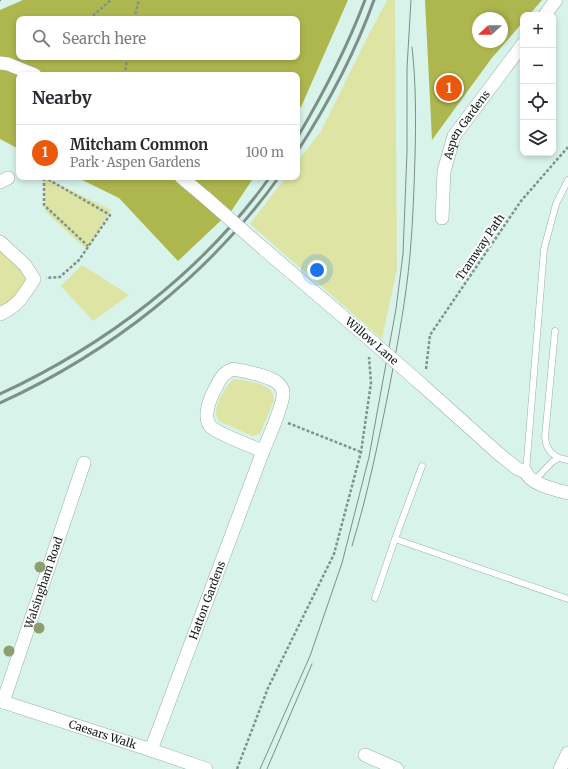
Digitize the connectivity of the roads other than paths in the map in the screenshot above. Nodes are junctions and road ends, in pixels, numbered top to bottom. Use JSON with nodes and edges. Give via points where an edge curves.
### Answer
{"nodes":[{"id":1,"x":556,"y":0,"type":"edge"},
{"id":2,"x":547,"y":12,"type":"edge"},
{"id":3,"x":520,"y":48,"type":"edge"},
{"id":4,"x":0,"y":63,"type":"edge"},
{"id":5,"x":28,"y":72,"type":"edge"},
{"id":6,"x":185,"y":180,"type":"edge"},
{"id":7,"x":568,"y":180,"type":"edge"},
{"id":8,"x":442,"y":218,"type":"dead end"},
{"id":9,"x":0,"y":242,"type":"edge"},
{"id":10,"x":0,"y":314,"type":"edge"},
{"id":11,"x":555,"y":331,"type":"dead end"},
{"id":12,"x":263,"y":451,"type":"junction"},
{"id":13,"x":559,"y":458,"type":"junction"},
{"id":14,"x":568,"y":460,"type":"edge"},
{"id":15,"x":84,"y":463,"type":"dead end"},
{"id":16,"x":422,"y":466,"type":"dead end"},
{"id":17,"x":530,"y":476,"type":"junction"},
{"id":18,"x":568,"y":493,"type":"edge"},
{"id":19,"x":395,"y":539,"type":"junction"},
{"id":20,"x":376,"y":598,"type":"dead end"},
{"id":21,"x":568,"y":599,"type":"edge"},
{"id":22,"x":2,"y":701,"type":"edge"},
{"id":23,"x":151,"y":750,"type":"junction"},
{"id":24,"x":568,"y":753,"type":"edge"},
{"id":25,"x":365,"y":755,"type":"dead end"},
{"id":26,"x":206,"y":769,"type":"edge"},
{"id":27,"x":397,"y":769,"type":"edge"},
{"id":28,"x":560,"y":769,"type":"edge"}],
"edges":[{"from":1,"to":2,"type":"street"},
{"from":3,"to":8,"type":"street","name":"Aspen Gardens","via":[[454,136],[444,171]]},
{"from":4,"to":5,"type":"street"},
{"from":6,"to":17,"type":"street","name":"Willow Lane","bridge":true,"via":[[499,454]]},
{"from":7,"to":17,"type":"lane","via":[[556,204],[544,249]]},
{"from":9,"to":10,"type":"street","via":[[25,264],[34,278],[22,299]]},
{"from":11,"to":13,"type":"lane","via":[[544,438],[549,451]]},
{"from":12,"to":12,"type":"street","name":"Hatton Gardens","via":[[211,427],[207,420],[209,400],[223,374],[233,369],[276,381],[282,388],[284,395]]},
{"from":12,"to":23,"type":"street","name":"Hatton Gardens"},
{"from":13,"to":14,"type":"lane"},
{"from":13,"to":17,"type":"lane"},
{"from":15,"to":22,"type":"street","name":"Walsingham Road"},
{"from":16,"to":19,"type":"lane"},
{"from":17,"to":18,"type":"street","name":"Willow Lane","via":[[549,488]]},
{"from":19,"to":20,"type":"lane"},
{"from":19,"to":21,"type":"lane"},
{"from":22,"to":23,"type":"street","name":"Caesars Walk"},
{"from":23,"to":26,"type":"street","name":"Caesars Walk"},
{"from":24,"to":28,"type":"street"},
{"from":25,"to":27,"type":"street"}]}
